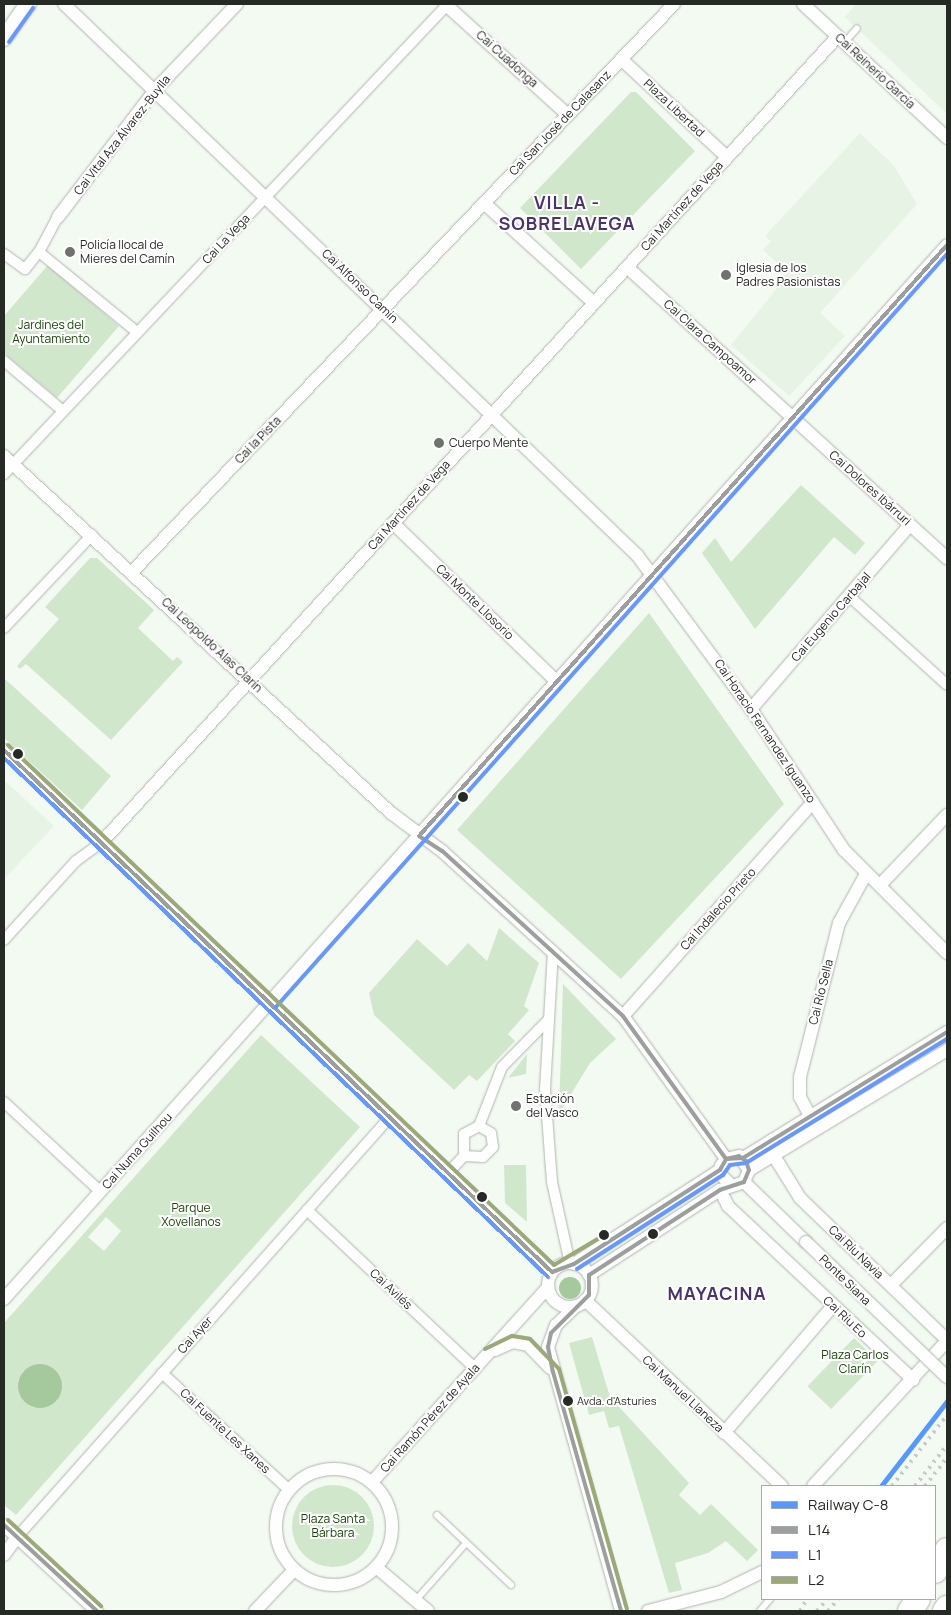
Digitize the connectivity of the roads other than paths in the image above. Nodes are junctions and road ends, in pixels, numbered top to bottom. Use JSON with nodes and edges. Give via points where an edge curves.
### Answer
{"nodes":[{"id":1,"x":28,"y":4,"type":"edge"},
{"id":2,"x":64,"y":4,"type":"edge"},
{"id":3,"x":237,"y":4,"type":"edge"},
{"id":4,"x":447,"y":4,"type":"edge"},
{"id":5,"x":674,"y":4,"type":"edge"},
{"id":6,"x":803,"y":4,"type":"edge"},
{"id":7,"x":857,"y":28,"type":"dead end"},
{"id":8,"x":4,"y":38,"type":"edge"},
{"id":9,"x":841,"y":39,"type":"junction"},
{"id":10,"x":621,"y":60,"type":"junction"},
{"id":11,"x":154,"y":90,"type":"junction"},
{"id":12,"x":568,"y":115,"type":"junction"},
{"id":13,"x":947,"y":138,"type":"edge"},
{"id":14,"x":727,"y":157,"type":"junction"},
{"id":15,"x":266,"y":196,"type":"junction"},
{"id":16,"x":484,"y":203,"type":"junction"},
{"id":17,"x":58,"y":217,"type":"joint"},
{"id":18,"x":947,"y":245,"type":"edge"},
{"id":19,"x":39,"y":252,"type":"junction"},
{"id":20,"x":4,"y":254,"type":"edge"},
{"id":21,"x":627,"y":267,"type":"junction"},
{"id":22,"x":594,"y":303,"type":"junction"},
{"id":23,"x":384,"y":308,"type":"junction"},
{"id":24,"x":137,"y":332,"type":"junction"},
{"id":25,"x":4,"y":361,"type":"edge"},
{"id":26,"x":63,"y":411,"type":"junction"},
{"id":27,"x":494,"y":413,"type":"junction"},
{"id":28,"x":793,"y":418,"type":"junction"},
{"id":29,"x":8,"y":460,"type":"edge"},
{"id":30,"x":4,"y":474,"type":"edge"},
{"id":31,"x":393,"y":523,"type":"junction"},
{"id":32,"x":910,"y":525,"type":"junction"},
{"id":33,"x":92,"y":535,"type":"junction"},
{"id":34,"x":947,"y":558,"type":"edge"},
{"id":35,"x":132,"y":572,"type":"junction"},
{"id":36,"x":653,"y":573,"type":"junction"},
{"id":37,"x":849,"y":596,"type":"junction"},
{"id":38,"x":4,"y":628,"type":"edge"},
{"id":39,"x":250,"y":680,"type":"junction"},
{"id":40,"x":556,"y":681,"type":"junction"},
{"id":41,"x":947,"y":686,"type":"edge"},
{"id":42,"x":751,"y":709,"type":"junction"},
{"id":43,"x":4,"y":750,"type":"edge"},
{"id":44,"x":813,"y":802,"type":"junction"},
{"id":45,"x":947,"y":815,"type":"edge"},
{"id":46,"x":419,"y":836,"type":"junction"},
{"id":47,"x":102,"y":842,"type":"junction"},
{"id":48,"x":866,"y":874,"type":"junction"},
{"id":49,"x":880,"y":885,"type":"junction"},
{"id":50,"x":4,"y":940,"type":"edge"},
{"id":51,"x":553,"y":951,"type":"junction"},
{"id":52,"x":947,"y":953,"type":"edge"},
{"id":53,"x":270,"y":1004,"type":"junction"},
{"id":54,"x":623,"y":1016,"type":"junction"},
{"id":55,"x":549,"y":1019,"type":"junction"},
{"id":56,"x":947,"y":1032,"type":"edge"},
{"id":57,"x":947,"y":1050,"type":"edge"},
{"id":58,"x":4,"y":1102,"type":"edge"},
{"id":59,"x":809,"y":1114,"type":"junction"},
{"id":60,"x":390,"y":1117,"type":"junction"},
{"id":61,"x":479,"y":1126,"type":"junction"},
{"id":62,"x":464,"y":1156,"type":"junction"},
{"id":63,"x":774,"y":1156,"type":"junction"},
{"id":64,"x":743,"y":1158,"type":"junction"},
{"id":65,"x":723,"y":1165,"type":"junction"},
{"id":66,"x":448,"y":1173,"type":"junction"},
{"id":67,"x":747,"y":1176,"type":"junction"},
{"id":68,"x":725,"y":1187,"type":"junction"},
{"id":69,"x":101,"y":1192,"type":"junction"},
{"id":70,"x":307,"y":1210,"type":"junction"},
{"id":71,"x":947,"y":1228,"type":"edge"},
{"id":72,"x":572,"y":1264,"type":"junction"},
{"id":73,"x":552,"y":1272,"type":"junction"},
{"id":74,"x":589,"y":1275,"type":"junction"},
{"id":75,"x":891,"y":1285,"type":"junction"},
{"id":76,"x":548,"y":1287,"type":"junction"},
{"id":77,"x":6,"y":1293,"type":"edge"},
{"id":78,"x":581,"y":1303,"type":"junction"},
{"id":79,"x":833,"y":1306,"type":"junction"},
{"id":80,"x":947,"y":1340,"type":"edge"},
{"id":81,"x":488,"y":1355,"type":"junction"},
{"id":82,"x":476,"y":1369,"type":"junction"},
{"id":83,"x":162,"y":1372,"type":"junction"},
{"id":84,"x":554,"y":1372,"type":"junction"},
{"id":85,"x":947,"y":1378,"type":"edge"},
{"id":86,"x":913,"y":1380,"type":"junction"},
{"id":87,"x":724,"y":1433,"type":"junction"},
{"id":88,"x":372,"y":1482,"type":"junction"},
{"id":89,"x":781,"y":1485,"type":"edge"},
{"id":90,"x":813,"y":1485,"type":"edge"},
{"id":91,"x":288,"y":1489,"type":"junction"},
{"id":92,"x":437,"y":1515,"type":"dead end"},
{"id":93,"x":4,"y":1525,"type":"edge"},
{"id":94,"x":17,"y":1537,"type":"junction"},
{"id":95,"x":466,"y":1543,"type":"junction"},
{"id":96,"x":947,"y":1550,"type":"edge"},
{"id":97,"x":4,"y":1555,"type":"edge"},
{"id":98,"x":376,"y":1568,"type":"junction"},
{"id":99,"x":936,"y":1568,"type":"edge"},
{"id":100,"x":294,"y":1570,"type":"junction"},
{"id":101,"x":761,"y":1572,"type":"edge"},
{"id":102,"x":511,"y":1584,"type":"dead end"},
{"id":103,"x":416,"y":1600,"type":"junction"},
{"id":104,"x":769,"y":1600,"type":"edge"},
{"id":105,"x":917,"y":1600,"type":"edge"},
{"id":106,"x":947,"y":1608,"type":"edge"},
{"id":107,"x":97,"y":1611,"type":"edge"},
{"id":108,"x":255,"y":1611,"type":"edge"},
{"id":109,"x":428,"y":1611,"type":"edge"},
{"id":110,"x":621,"y":1611,"type":"edge"},
{"id":111,"x":648,"y":1611,"type":"edge"},
{"id":112,"x":760,"y":1611,"type":"edge"},
{"id":113,"x":910,"y":1611,"type":"edge"},
{"id":114,"x":945,"y":1611,"type":"edge"}],
"edges":[{"from":1,"to":8,"type":"street"},
{"from":2,"to":11,"type":"street","name":"Cai Alfonso Camín"},
{"from":3,"to":11,"type":"street","name":"Cai Vital Aza Álvarez-Buylla"},
{"from":4,"to":12,"type":"street","name":"Cai Cuadonga"},
{"from":4,"to":15,"type":"street","name":"Cai La Vega"},
{"from":5,"to":10,"type":"street","name":"Cai San José de Calasanz"},
{"from":6,"to":9,"type":"street","name":"Cai Reinerio García"},
{"from":7,"to":9,"type":"lane"},
{"from":9,"to":13,"type":"street","name":"Cai Reinerio García"},
{"from":9,"to":14,"type":"street","name":"Cai Martínez de Vega"},
{"from":10,"to":12,"type":"street","name":"Cai San José de Calasanz"},
{"from":10,"to":14,"type":"street","name":"Plaza Libertad"},
{"from":11,"to":15,"type":"street","name":"Cai Alfonso Camín"},
{"from":11,"to":17,"type":"street","name":"Cai Vital Aza Álvarez-Buylla"},
{"from":12,"to":16,"type":"street","name":"Cai San José de Calasanz"},
{"from":14,"to":21,"type":"street","name":"Cai Martínez de Vega"},
{"from":15,"to":23,"type":"street","name":"Cai Alfonso Camín"},
{"from":15,"to":24,"type":"street","name":"Cai La Vega"},
{"from":16,"to":22,"type":"street"},
{"from":16,"to":23,"type":"street","name":"Cai San José de Calasanz"},
{"from":17,"to":19,"type":"street","name":"Cai Vital Aza Álvarez-Buylla"},
{"from":18,"to":28,"type":"street","name":"Cai Numa Guilhou"},
{"from":19,"to":20,"type":"street","name":"Cai Vital Aza Álvarez-Buylla","via":[[26,270]]},
{"from":19,"to":24,"type":"street"},
{"from":21,"to":22,"type":"street","name":"Cai Martínez de Vega"},
{"from":21,"to":28,"type":"street","name":"Cai Clara Campoamor"},
{"from":22,"to":27,"type":"street","name":"Cai Martínez de Vega"},
{"from":23,"to":27,"type":"street","name":"Cai Alfonso Camín"},
{"from":23,"to":35,"type":"street","name":"Cai la Pista"},
{"from":24,"to":26,"type":"street","name":"Cai La Vega"},
{"from":25,"to":26,"type":"street"},
{"from":26,"to":29,"type":"street","name":"Cai La Vega"},
{"from":27,"to":31,"type":"street","name":"Cai Martínez de Vega"},
{"from":27,"to":36,"type":"street","name":"Cai Alfonso Camín"},
{"from":28,"to":32,"type":"street","name":"Cai Dolores Ibárruri"},
{"from":28,"to":36,"type":"street","name":"Cai Numa Guilhou"},
{"from":29,"to":30,"type":"street","name":"Cai La Vega"},
{"from":29,"to":33,"type":"street","name":"Cai Leopoldo Alas Clarín"},
{"from":31,"to":39,"type":"street","name":"Cai Martínez de Vega"},
{"from":31,"to":40,"type":"street","name":"Cai Monte Llosorio"},
{"from":32,"to":34,"type":"street","name":"Cai Dolores Ibárruri"},
{"from":32,"to":37,"type":"street","name":"Cai Eugenio Carbajal"},
{"from":33,"to":35,"type":"street","name":"Cai Leopoldo Alas Clarín"},
{"from":33,"to":38,"type":"street"},
{"from":35,"to":39,"type":"street","name":"Cai Leopoldo Alas Clarín"},
{"from":36,"to":40,"type":"street","name":"Cai Numa Guilhou"},
{"from":36,"to":42,"type":"street","name":"Cai Horacio Fernandez Iguanzo"},
{"from":37,"to":41,"type":"street"},
{"from":37,"to":42,"type":"street","name":"Cai Eugenio Carbajal"},
{"from":39,"to":46,"type":"street","name":"Cai Leopoldo Alas Clarín"},
{"from":39,"to":47,"type":"street","name":"Cai Martínez de Vega"},
{"from":40,"to":46,"type":"street","name":"Cai Numa Guilhou"},
{"from":42,"to":44,"type":"street","name":"Cai Horacio Fernandez Iguanzo"},
{"from":43,"to":47,"type":"street"},
{"from":44,"to":48,"type":"street","name":"Cai Horacio Fernandez Iguanzo"},
{"from":44,"to":54,"type":"street","name":"Cai Indalecio Prieto"},
{"from":45,"to":49,"type":"street"},
{"from":46,"to":51,"type":"street","name":"Cai Leopoldo Alas Clarín"},
{"from":46,"to":53,"type":"street","name":"Cai Numa Guilhou"},
{"from":47,"to":50,"type":"street","via":[[76,861]]},
{"from":47,"to":53,"type":"street"},
{"from":48,"to":49,"type":"street","name":"Cai Horacio Fernandez Iguanzo"},
{"from":48,"to":59,"type":"street","name":"Cai Río Sella","via":[[839,923],[800,1077],[800,1097]]},
{"from":49,"to":52,"type":"street","name":"Cai Horacio Fernandez Iguanzo"},
{"from":51,"to":54,"type":"street","name":"Cai Leopoldo Alas Clarín"},
{"from":51,"to":55,"type":"street"},
{"from":53,"to":60,"type":"street"},
{"from":53,"to":69,"type":"street","name":"Cai Numa Guilhou"},
{"from":54,"to":65,"type":"street","name":"Cai Ríu Eo"},
{"from":55,"to":61,"type":"street","via":[[502,1067]]},
{"from":55,"to":72,"type":"street","via":[[545,1089],[552,1182]]},
{"from":56,"to":59,"type":"street"},
{"from":57,"to":63,"type":"street"},
{"from":58,"to":69,"type":"street"},
{"from":59,"to":64,"type":"street"},
{"from":60,"to":66,"type":"street"},
{"from":60,"to":70,"type":"street","name":"Cai Ayer"},
{"from":61,"to":62,"type":"street","via":[[464,1134]]},
{"from":61,"to":62,"type":"street","via":[[491,1134],[493,1147],[483,1158]]},
{"from":62,"to":66,"type":"street"},
{"from":63,"to":67,"type":"street"},
{"from":63,"to":75,"type":"street","name":"Cai Ríu Navia","via":[[800,1198]]},
{"from":64,"to":65,"type":"street"},
{"from":64,"to":67,"type":"street","name":"Ponte Siana"},
{"from":65,"to":68,"type":"street","name":"Cai Ríu Eo"},
{"from":65,"to":72,"type":"street"},
{"from":66,"to":73,"type":"street"},
{"from":67,"to":68,"type":"street"},
{"from":67,"to":85,"type":"street","name":"Ponte Siana","bridge":true,"via":[[806,1242]]},
{"from":68,"to":74,"type":"street"},
{"from":68,"to":79,"type":"street","name":"Cai Ríu Eo","via":[[728,1206]]},
{"from":69,"to":77,"type":"street","name":"Cai Numa Guilhou"},
{"from":70,"to":82,"type":"street","name":"Cai Avilés"},
{"from":70,"to":83,"type":"street","name":"Cai Ayer"},
{"from":71,"to":75,"type":"street"},
{"from":72,"to":73,"type":"street"},
{"from":72,"to":74,"type":"street"},
{"from":73,"to":76,"type":"street"},
{"from":74,"to":78,"type":"street","via":[[591,1288]]},
{"from":75,"to":80,"type":"street","name":"Cai Ríu Navia"},
{"from":76,"to":78,"type":"street","via":[[557,1303]]},
{"from":76,"to":81,"type":"street","name":"Cai Ramón Pérez de Ayala"},
{"from":78,"to":84,"type":"street","via":[[551,1333],[548,1347]]},
{"from":78,"to":87,"type":"street","name":"Cai Manuel Llaneza"},
{"from":79,"to":86,"type":"street","name":"Cai Ríu Eo"},
{"from":79,"to":87,"type":"street"},
{"from":80,"to":86,"type":"street"},
{"from":81,"to":82,"type":"street","name":"Cai Ramón Pérez de Ayala"},
{"from":81,"to":84,"type":"street","via":[[513,1342],[528,1345]]},
{"from":82,"to":88,"type":"street","name":"Cai Ramón Pérez de Ayala"},
{"from":83,"to":91,"type":"street","name":"Cai Fuente Les Xanes"},
{"from":83,"to":94,"type":"street","name":"Cai Ayer"},
{"from":84,"to":110,"type":"street"},
{"from":86,"to":90,"type":"street"},
{"from":87,"to":89,"type":"street","name":"Cai Manuel Llaneza"},
{"from":88,"to":91,"type":"street","via":[[356,1472],[319,1470]]},
{"from":88,"to":98,"type":"street","via":[[384,1497],[392,1534]]},
{"from":91,"to":100,"type":"street","via":[[275,1522],[276,1540]]},
{"from":92,"to":95,"type":"lane"},
{"from":93,"to":94,"type":"street"},
{"from":94,"to":97,"type":"street","name":"Cai Ayer"},
{"from":94,"to":107,"type":"street"},
{"from":95,"to":102,"type":"lane"},
{"from":95,"to":103,"type":"lane"},
{"from":96,"to":99,"type":"highway"},
{"from":98,"to":100,"type":"street","via":[[362,1578],[328,1585]]},
{"from":98,"to":103,"type":"street"},
{"from":100,"to":108,"type":"street"},
{"from":101,"to":111,"type":"street","via":[[721,1592]]},
{"from":103,"to":109,"type":"street"},
{"from":104,"to":112,"type":"lane"},
{"from":105,"to":113,"type":"highway"},
{"from":106,"to":114,"type":"highway"}]}
